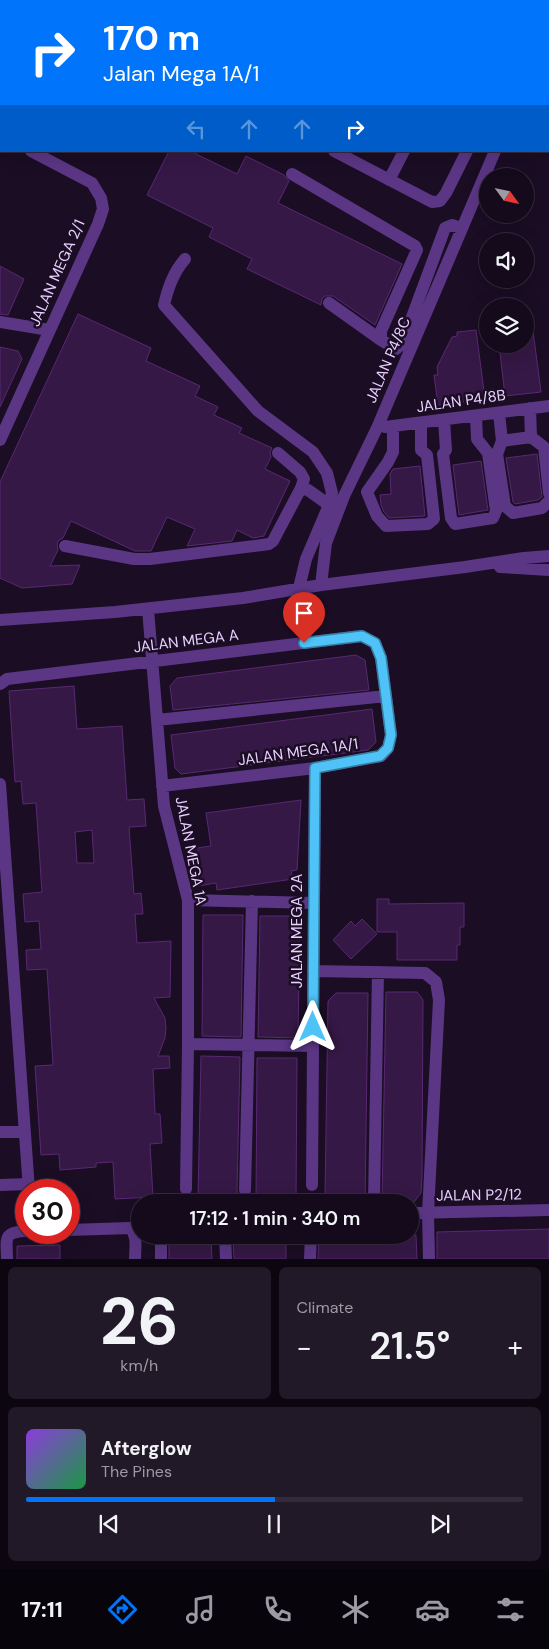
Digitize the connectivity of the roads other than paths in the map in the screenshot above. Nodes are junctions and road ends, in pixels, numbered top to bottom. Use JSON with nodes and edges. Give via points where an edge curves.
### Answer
{"nodes":[{"id":1,"x":33,"y":152,"type":"edge"},
{"id":2,"x":336,"y":152,"type":"edge"},
{"id":3,"x":403,"y":152,"type":"edge"},
{"id":4,"x":466,"y":152,"type":"edge"},
{"id":5,"x":495,"y":152,"type":"edge"},
{"id":6,"x":292,"y":174,"type":"dead end"},
{"id":7,"x":389,"y":180,"type":"junction"},
{"id":8,"x":461,"y":228,"type":"junction"},
{"id":9,"x":185,"y":259,"type":"dead end"},
{"id":10,"x":329,"y":303,"type":"dead end"},
{"id":11,"x":0,"y":322,"type":"edge"},
{"id":12,"x":49,"y":330,"type":"junction"},
{"id":13,"x":381,"y":340,"type":"junction"},
{"id":14,"x":549,"y":406,"type":"edge"},
{"id":15,"x":530,"y":408,"type":"junction"},
{"id":16,"x":499,"y":412,"type":"junction"},
{"id":17,"x":476,"y":416,"type":"junction"},
{"id":18,"x":444,"y":420,"type":"junction"},
{"id":19,"x":421,"y":423,"type":"junction"},
{"id":20,"x":393,"y":426,"type":"junction"},
{"id":21,"x":377,"y":428,"type":"junction"},
{"id":22,"x":531,"y":437,"type":"junction"},
{"id":23,"x":0,"y":440,"type":"edge"},
{"id":24,"x":502,"y":441,"type":"junction"},
{"id":25,"x":278,"y":453,"type":"dead end"},
{"id":26,"x":301,"y":488,"type":"junction"},
{"id":27,"x":549,"y":493,"type":"edge"},
{"id":28,"x":549,"y":500,"type":"edge"},
{"id":29,"x":329,"y":505,"type":"junction"},
{"id":30,"x":65,"y":546,"type":"dead end"},
{"id":31,"x":549,"y":556,"type":"edge"},
{"id":32,"x":475,"y":566,"type":"junction"},
{"id":33,"x":549,"y":570,"type":"edge"},
{"id":34,"x":321,"y":585,"type":"junction"},
{"id":35,"x":299,"y":588,"type":"junction"},
{"id":36,"x":148,"y":609,"type":"junction"},
{"id":37,"x":0,"y":620,"type":"edge"},
{"id":38,"x":375,"y":643,"type":"joint"},
{"id":39,"x":152,"y":662,"type":"junction"},
{"id":40,"x":0,"y":684,"type":"edge"},
{"id":41,"x":386,"y":696,"type":"junction"},
{"id":42,"x":157,"y":720,"type":"junction"},
{"id":43,"x":315,"y":768,"type":"junction"},
{"id":44,"x":0,"y":784,"type":"edge"},
{"id":45,"x":162,"y":786,"type":"junction"},
{"id":46,"x":188,"y":900,"type":"junction"},
{"id":47,"x":252,"y":901,"type":"junction"},
{"id":48,"x":313,"y":903,"type":"junction"},
{"id":49,"x":313,"y":971,"type":"junction"},
{"id":50,"x":378,"y":972,"type":"junction"},
{"id":51,"x":188,"y":1044,"type":"junction"},
{"id":52,"x":249,"y":1045,"type":"junction"},
{"id":53,"x":313,"y":1046,"type":"junction"},
{"id":54,"x":0,"y":1132,"type":"edge"},
{"id":55,"x":25,"y":1132,"type":"junction"},
{"id":56,"x":28,"y":1179,"type":"edge"},
{"id":57,"x":0,"y":1185,"type":"edge"},
{"id":58,"x":312,"y":1185,"type":"dead end"},
{"id":59,"x":15,"y":1186,"type":"edge"},
{"id":60,"x":186,"y":1189,"type":"dead end"},
{"id":61,"x":245,"y":1190,"type":"dead end"},
{"id":62,"x":374,"y":1194,"type":"edge"},
{"id":63,"x":549,"y":1210,"type":"edge"},
{"id":64,"x":419,"y":1213,"type":"edge"},
{"id":65,"x":428,"y":1213,"type":"junction"},
{"id":66,"x":80,"y":1230,"type":"edge"},
{"id":67,"x":15,"y":1232,"type":"edge"},
{"id":68,"x":160,"y":1244,"type":"edge"},
{"id":69,"x":225,"y":1244,"type":"edge"},
{"id":70,"x":311,"y":1244,"type":"edge"},
{"id":71,"x":7,"y":1259,"type":"edge"},
{"id":72,"x":135,"y":1259,"type":"edge"},
{"id":73,"x":161,"y":1259,"type":"edge"},
{"id":74,"x":226,"y":1259,"type":"edge"},
{"id":75,"x":310,"y":1259,"type":"edge"},
{"id":76,"x":429,"y":1259,"type":"edge"}],
"edges":[{"from":1,"to":12,"type":"street","name":"JALAN MEGA 2/1","via":[[92,183],[103,209]]},
{"from":2,"to":7,"type":"street"},
{"from":3,"to":7,"type":"street"},
{"from":4,"to":7,"type":"street","via":[[440,201],[432,202]]},
{"from":5,"to":8,"type":"street","name":"JALAN P4/8C"},
{"from":6,"to":13,"type":"street","via":[[415,246],[381,331]]},
{"from":8,"to":13,"type":"street","via":[[452,225],[445,228],[402,344],[396,349]]},
{"from":8,"to":21,"type":"street","name":"JALAN P4/8C"},
{"from":9,"to":29,"type":"street","via":[[170,284],[164,305],[258,411],[314,452],[327,473],[332,493]]},
{"from":10,"to":13,"type":"street"},
{"from":11,"to":12,"type":"street"},
{"from":12,"to":23,"type":"street","name":"JALAN MEGA 2/1"},
{"from":14,"to":15,"type":"street","name":"JALAN P4/8B"},
{"from":15,"to":16,"type":"street","name":"JALAN P4/8B"},
{"from":15,"to":22,"type":"street"},
{"from":16,"to":17,"type":"street","name":"JALAN P4/8B"},
{"from":16,"to":24,"type":"street"},
{"from":17,"to":18,"type":"street","name":"JALAN P4/8B"},
{"from":17,"to":18,"type":"street","via":[[477,438],[488,453],[496,511],[492,518],[454,524],[443,454],[446,450]]},
{"from":18,"to":19,"type":"street","name":"JALAN P4/8B"},
{"from":19,"to":20,"type":"street","name":"JALAN P4/8B"},
{"from":19,"to":20,"type":"street","via":[[421,450],[427,455],[434,519],[428,524],[386,526],[377,516],[367,492],[393,452]]},
{"from":20,"to":21,"type":"street","name":"JALAN P4/8B"},
{"from":21,"to":34,"type":"street","name":"JALAN P4/8C","via":[[344,496],[326,543]]},
{"from":22,"to":24,"type":"street"},
{"from":22,"to":27,"type":"street","via":[[544,447]]},
{"from":24,"to":28,"type":"street","via":[[497,454],[505,506],[513,513],[542,508]]},
{"from":25,"to":26,"type":"street","via":[[300,472],[304,479]]},
{"from":26,"to":29,"type":"street"},
{"from":26,"to":30,"type":"street","via":[[274,541],[269,544],[150,559]]},
{"from":29,"to":35,"type":"street","via":[[306,559]]},
{"from":31,"to":32,"type":"street"},
{"from":32,"to":33,"type":"street"},
{"from":32,"to":34,"type":"street"},
{"from":34,"to":35,"type":"street"},
{"from":35,"to":36,"type":"street"},
{"from":36,"to":37,"type":"street"},
{"from":36,"to":39,"type":"street","name":"JALAN MEGA 1A"},
{"from":38,"to":39,"type":"street","name":"JALAN MEGA A","via":[[362,636]]},
{"from":38,"to":41,"type":"street","name":"JALAN MEGA 1A/1","via":[[381,658]]},
{"from":39,"to":40,"type":"street","name":"JALAN MEGA A","via":[[7,679]]},
{"from":39,"to":42,"type":"street","name":"JALAN MEGA 1A"},
{"from":41,"to":42,"type":"street"},
{"from":41,"to":43,"type":"street","name":"JALAN MEGA 1A/1","via":[[391,735],[388,748],[380,756]]},
{"from":42,"to":45,"type":"street","name":"JALAN MEGA 1A"},
{"from":43,"to":45,"type":"street","name":"JALAN MEGA 1A/1"},
{"from":43,"to":48,"type":"street","name":"JALAN MEGA 2A"},
{"from":44,"to":55,"type":"street"},
{"from":45,"to":46,"type":"street","name":"JALAN MEGA 1A"},
{"from":46,"to":47,"type":"street"},
{"from":46,"to":51,"type":"street","name":"JALAN MEGA 1A"},
{"from":47,"to":48,"type":"street"},
{"from":47,"to":52,"type":"street"},
{"from":48,"to":49,"type":"street","name":"JALAN MEGA 2A"},
{"from":49,"to":50,"type":"street"},
{"from":49,"to":53,"type":"street","name":"JALAN MEGA 2A"},
{"from":50,"to":62,"type":"street"},
{"from":50,"to":65,"type":"street","via":[[425,973],[436,982],[439,1000]]},
{"from":51,"to":52,"type":"street"},
{"from":51,"to":60,"type":"street","name":"JALAN MEGA 1A"},
{"from":52,"to":53,"type":"street"},
{"from":52,"to":61,"type":"street"},
{"from":53,"to":58,"type":"street","name":"JALAN MEGA 2A"},
{"from":54,"to":55,"type":"street"},
{"from":55,"to":56,"type":"street"},
{"from":57,"to":59,"type":"street"},
{"from":63,"to":65,"type":"street","name":"JALAN P2/12"},
{"from":64,"to":65,"type":"street","name":"JALAN P2/12"},
{"from":65,"to":76,"type":"street"},
{"from":66,"to":72,"type":"street","via":[[130,1228],[135,1236]]},
{"from":67,"to":71,"type":"street","via":[[7,1238]]},
{"from":68,"to":73,"type":"street"},
{"from":69,"to":74,"type":"street"},
{"from":70,"to":75,"type":"street"}]}
